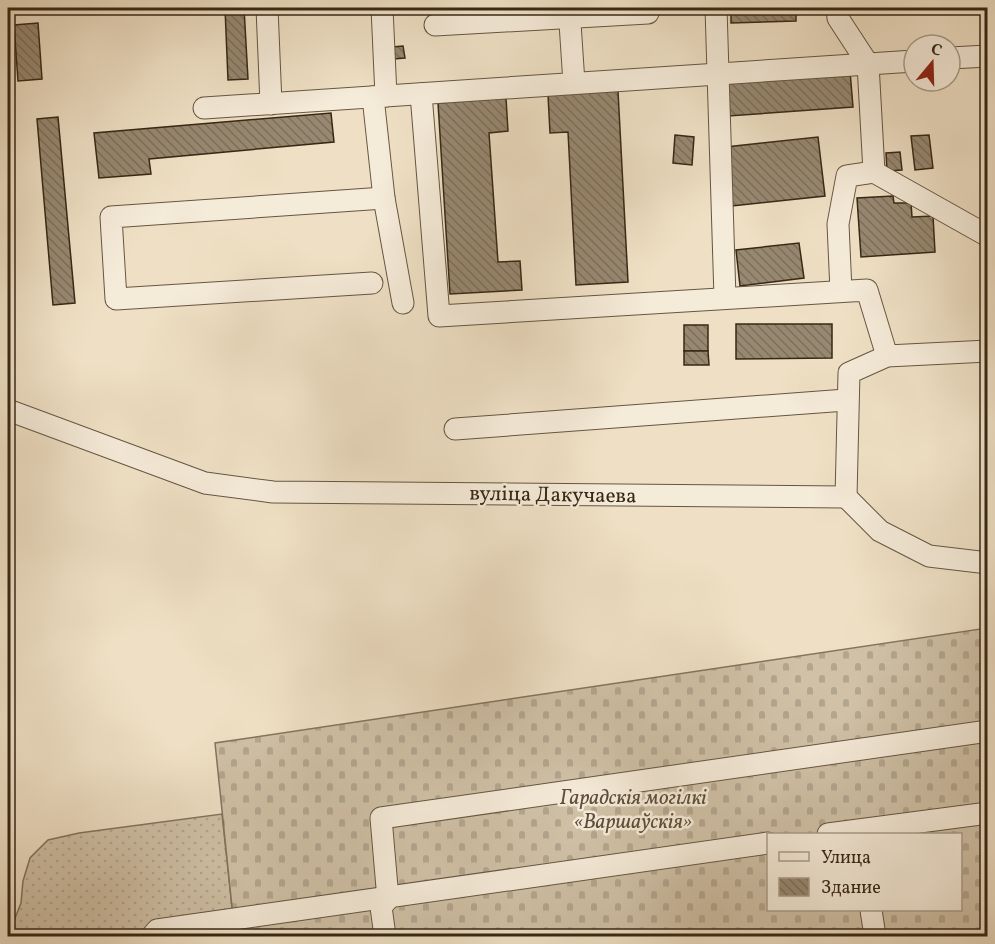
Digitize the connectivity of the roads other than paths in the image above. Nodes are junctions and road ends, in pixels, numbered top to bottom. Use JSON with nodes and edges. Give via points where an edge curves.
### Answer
{"nodes":[{"id":1,"x":267,"y":8,"type":"edge"},
{"id":2,"x":382,"y":8,"type":"edge"},
{"id":3,"x":716,"y":8,"type":"edge"},
{"id":4,"x":837,"y":8,"type":"edge"},
{"id":5,"x":570,"y":12,"type":"edge"},
{"id":6,"x":648,"y":13,"type":"dead end"},
{"id":7,"x":435,"y":25,"type":"dead end"},
{"id":8,"x":987,"y":56,"type":"edge"},
{"id":9,"x":962,"y":57,"type":"edge"},
{"id":10,"x":902,"y":62,"type":"edge"},
{"id":11,"x":868,"y":64,"type":"junction"},
{"id":12,"x":718,"y":74,"type":"junction"},
{"id":13,"x":574,"y":83,"type":"junction"},
{"id":14,"x":421,"y":94,"type":"junction"},
{"id":15,"x":379,"y":97,"type":"junction"},
{"id":16,"x":271,"y":104,"type":"junction"},
{"id":17,"x":204,"y":108,"type":"dead end"},
{"id":18,"x":874,"y":172,"type":"junction"},
{"id":19,"x":384,"y":198,"type":"junction"},
{"id":20,"x":987,"y":236,"type":"edge"},
{"id":21,"x":372,"y":283,"type":"dead end"},
{"id":22,"x":841,"y":291,"type":"junction"},
{"id":23,"x":725,"y":298,"type":"junction"},
{"id":24,"x":403,"y":303,"type":"dead end"},
{"id":25,"x":987,"y":351,"type":"edge"},
{"id":26,"x":887,"y":356,"type":"junction"},
{"id":27,"x":846,"y":400,"type":"junction"},
{"id":28,"x":8,"y":410,"type":"edge"},
{"id":29,"x":455,"y":429,"type":"dead end"},
{"id":30,"x":846,"y":497,"type":"junction"},
{"id":31,"x":987,"y":563,"type":"edge"},
{"id":32,"x":987,"y":731,"type":"edge"},
{"id":33,"x":987,"y":813,"type":"edge"},
{"id":34,"x":859,"y":832,"type":"edge"},
{"id":35,"x":844,"y":833,"type":"edge"},
{"id":36,"x":767,"y":843,"type":"edge"},
{"id":37,"x":388,"y":899,"type":"junction"},
{"id":38,"x":871,"y":911,"type":"edge"},
{"id":39,"x":152,"y":936,"type":"edge"},
{"id":40,"x":385,"y":936,"type":"edge"},
{"id":41,"x":875,"y":936,"type":"edge"}],
"edges":[{"from":1,"to":16,"type":"street"},
{"from":2,"to":15,"type":"street"},
{"from":3,"to":12,"type":"street"},
{"from":4,"to":11,"type":"street","via":[[838,18]]},
{"from":5,"to":6,"type":"street"},
{"from":5,"to":7,"type":"street"},
{"from":5,"to":13,"type":"street"},
{"from":8,"to":9,"type":"street"},
{"from":10,"to":11,"type":"street"},
{"from":11,"to":12,"type":"street"},
{"from":11,"to":18,"type":"street"},
{"from":12,"to":13,"type":"street"},
{"from":12,"to":23,"type":"street"},
{"from":13,"to":14,"type":"street"},
{"from":14,"to":15,"type":"street"},
{"from":14,"to":23,"type":"street","via":[[439,316]]},
{"from":15,"to":16,"type":"street"},
{"from":15,"to":19,"type":"street"},
{"from":16,"to":17,"type":"street"},
{"from":18,"to":20,"type":"street"},
{"from":18,"to":22,"type":"street","via":[[847,176],[838,224]]},
{"from":19,"to":21,"type":"street","via":[[111,217],[116,299]]},
{"from":19,"to":24,"type":"street"},
{"from":22,"to":23,"type":"street"},
{"from":22,"to":26,"type":"street","via":[[867,290]]},
{"from":25,"to":26,"type":"street"},
{"from":26,"to":27,"type":"street","via":[[849,373]]},
{"from":27,"to":29,"type":"street"},
{"from":27,"to":30,"type":"street"},
{"from":28,"to":30,"type":"street","name":"вуліца Дакучаева","via":[[205,483],[273,492]]},
{"from":30,"to":31,"type":"street","via":[[880,531],[929,556]]},
{"from":32,"to":37,"type":"street","via":[[381,818]]},
{"from":33,"to":34,"type":"street"},
{"from":34,"to":35,"type":"street"},
{"from":36,"to":37,"type":"street"},
{"from":37,"to":39,"type":"street","via":[[157,930]]},
{"from":37,"to":40,"type":"street","via":[[381,907]]},
{"from":38,"to":41,"type":"street"}]}
